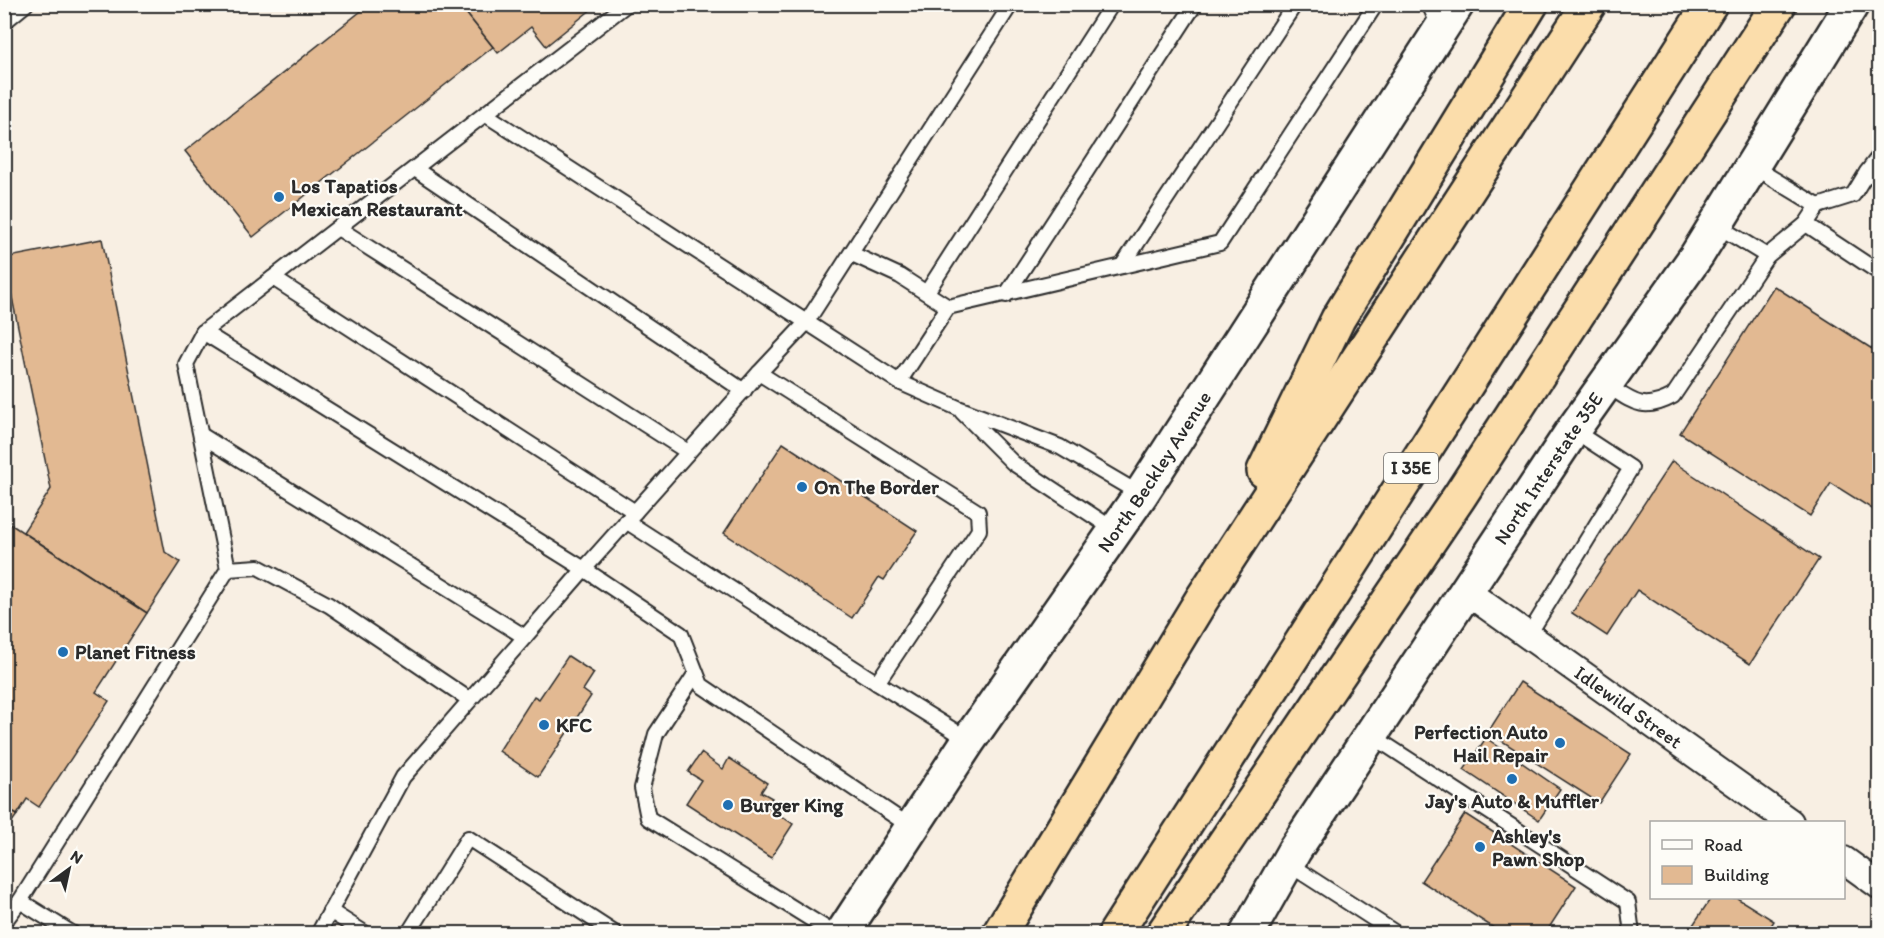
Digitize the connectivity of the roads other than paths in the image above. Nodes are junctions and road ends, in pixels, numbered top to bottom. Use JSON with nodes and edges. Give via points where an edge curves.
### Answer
{"nodes":[{"id":1,"x":26,"y":4,"type":"edge"},
{"id":2,"x":627,"y":4,"type":"edge"},
{"id":3,"x":1011,"y":4,"type":"edge"},
{"id":4,"x":1112,"y":4,"type":"edge"},
{"id":5,"x":1195,"y":4,"type":"edge"},
{"id":6,"x":1295,"y":4,"type":"edge"},
{"id":7,"x":1370,"y":4,"type":"edge"},
{"id":8,"x":1531,"y":4,"type":"edge"},
{"id":9,"x":1590,"y":4,"type":"edge"},
{"id":10,"x":1710,"y":4,"type":"edge"},
{"id":11,"x":1779,"y":4,"type":"edge"},
{"id":12,"x":1852,"y":4,"type":"edge"},
{"id":13,"x":1442,"y":13,"type":"edge"},
{"id":14,"x":4,"y":22,"type":"edge"},
{"id":15,"x":485,"y":114,"type":"junction"},
{"id":16,"x":1880,"y":154,"type":"edge"},
{"id":17,"x":1752,"y":166,"type":"junction"},
{"id":18,"x":415,"y":169,"type":"junction"},
{"id":19,"x":1867,"y":172,"type":"junction"},
{"id":20,"x":1880,"y":180,"type":"edge"},
{"id":21,"x":1818,"y":206,"type":"junction"},
{"id":22,"x":1806,"y":224,"type":"junction"},
{"id":23,"x":1716,"y":225,"type":"junction"},
{"id":24,"x":338,"y":228,"type":"junction"},
{"id":25,"x":852,"y":254,"type":"junction"},
{"id":26,"x":1767,"y":256,"type":"junction"},
{"id":27,"x":1122,"y":266,"type":"junction"},
{"id":28,"x":1880,"y":273,"type":"edge"},
{"id":29,"x":273,"y":278,"type":"junction"},
{"id":30,"x":927,"y":292,"type":"junction"},
{"id":31,"x":1006,"y":295,"type":"junction"},
{"id":32,"x":948,"y":307,"type":"junction"},
{"id":33,"x":806,"y":323,"type":"junction"},
{"id":34,"x":203,"y":332,"type":"junction"},
{"id":35,"x":759,"y":373,"type":"junction"},
{"id":36,"x":899,"y":382,"type":"junction"},
{"id":37,"x":1605,"y":384,"type":"junction"},
{"id":38,"x":744,"y":391,"type":"junction"},
{"id":39,"x":958,"y":408,"type":"junction"},
{"id":40,"x":1573,"y":430,"type":"junction"},
{"id":41,"x":201,"y":435,"type":"junction"},
{"id":42,"x":688,"y":452,"type":"junction"},
{"id":43,"x":1141,"y":494,"type":"junction"},
{"id":44,"x":631,"y":517,"type":"junction"},
{"id":45,"x":1116,"y":531,"type":"junction"},
{"id":46,"x":228,"y":569,"type":"junction"},
{"id":47,"x":584,"y":569,"type":"junction"},
{"id":48,"x":1467,"y":592,"type":"junction"},
{"id":49,"x":1202,"y":599,"type":"junction"},
{"id":50,"x":1528,"y":636,"type":"junction"},
{"id":51,"x":525,"y":637,"type":"junction"},
{"id":52,"x":696,"y":673,"type":"junction"},
{"id":53,"x":877,"y":683,"type":"junction"},
{"id":54,"x":470,"y":700,"type":"junction"},
{"id":55,"x":1371,"y":735,"type":"junction"},
{"id":56,"x":969,"y":740,"type":"junction"},
{"id":57,"x":1789,"y":821,"type":"edge"},
{"id":58,"x":911,"y":826,"type":"junction"},
{"id":59,"x":1845,"y":862,"type":"edge"},
{"id":60,"x":1287,"y":863,"type":"junction"},
{"id":61,"x":1880,"y":886,"type":"edge"},
{"id":62,"x":20,"y":901,"type":"junction"},
{"id":63,"x":330,"y":911,"type":"junction"},
{"id":64,"x":4,"y":922,"type":"edge"},
{"id":65,"x":73,"y":933,"type":"edge"},
{"id":66,"x":318,"y":933,"type":"edge"},
{"id":67,"x":366,"y":933,"type":"edge"},
{"id":68,"x":408,"y":933,"type":"edge"},
{"id":69,"x":616,"y":933,"type":"edge"},
{"id":70,"x":835,"y":933,"type":"edge"},
{"id":71,"x":842,"y":933,"type":"edge"},
{"id":72,"x":999,"y":933,"type":"edge"},
{"id":73,"x":1115,"y":933,"type":"edge"},
{"id":74,"x":1163,"y":933,"type":"edge"},
{"id":75,"x":1247,"y":933,"type":"edge"},
{"id":76,"x":1397,"y":933,"type":"edge"},
{"id":77,"x":1632,"y":933,"type":"edge"}],
"edges":[{"from":1,"to":14,"type":"lane"},
{"from":2,"to":15,"type":"lane"},
{"from":3,"to":25,"type":"lane"},
{"from":4,"to":30,"type":"lane"},
{"from":5,"to":31,"type":"lane"},
{"from":6,"to":27,"type":"lane"},
{"from":7,"to":27,"type":"lane","via":[[1374,7],[1220,243]]},
{"from":8,"to":49,"type":"highway","via":[[1338,319]]},
{"from":9,"to":49,"type":"highway"},
{"from":10,"to":73,"type":"highway","number":"I 35E"},
{"from":11,"to":74,"type":"highway","via":[[1459,497]]},
{"from":12,"to":17,"type":"main road","name":"North Interstate 35E"},
{"from":13,"to":43,"type":"main road","name":"North Beckley Avenue"},
{"from":15,"to":18,"type":"lane"},
{"from":15,"to":33,"type":"lane"},
{"from":16,"to":19,"type":"lane"},
{"from":17,"to":21,"type":"lane"},
{"from":17,"to":23,"type":"main road","name":"North Interstate 35E"},
{"from":18,"to":24,"type":"lane"},
{"from":18,"to":38,"type":"lane"},
{"from":19,"to":20,"type":"lane"},
{"from":19,"to":21,"type":"lane","via":[[1853,195]]},
{"from":21,"to":22,"type":"lane"},
{"from":22,"to":26,"type":"lane"},
{"from":22,"to":28,"type":"lane"},
{"from":23,"to":26,"type":"lane"},
{"from":23,"to":37,"type":"main road","name":"North Interstate 35E"},
{"from":24,"to":29,"type":"lane"},
{"from":24,"to":42,"type":"lane"},
{"from":25,"to":30,"type":"lane"},
{"from":25,"to":33,"type":"lane"},
{"from":26,"to":37,"type":"lane","via":[[1673,396],[1650,406],[1639,405]]},
{"from":27,"to":31,"type":"lane"},
{"from":29,"to":34,"type":"lane"},
{"from":29,"to":44,"type":"lane"},
{"from":30,"to":32,"type":"lane"},
{"from":31,"to":32,"type":"lane"},
{"from":32,"to":36,"type":"lane"},
{"from":33,"to":35,"type":"lane"},
{"from":33,"to":36,"type":"lane"},
{"from":34,"to":41,"type":"lane","via":[[186,364]]},
{"from":34,"to":47,"type":"lane"},
{"from":35,"to":38,"type":"lane"},
{"from":35,"to":53,"type":"lane","via":[[978,512],[979,530]]},
{"from":36,"to":39,"type":"lane"},
{"from":37,"to":40,"type":"main road","name":"North Interstate 35E"},
{"from":38,"to":42,"type":"lane"},
{"from":39,"to":43,"type":"lane","via":[[1060,447]]},
{"from":39,"to":45,"type":"lane","via":[[1013,463]]},
{"from":40,"to":48,"type":"main road","name":"North Interstate 35E"},
{"from":40,"to":50,"type":"lane","via":[[1631,468]]},
{"from":41,"to":46,"type":"lane"},
{"from":41,"to":51,"type":"lane"},
{"from":42,"to":44,"type":"lane"},
{"from":43,"to":45,"type":"main road","name":"North Beckley Avenue"},
{"from":44,"to":47,"type":"lane"},
{"from":44,"to":53,"type":"lane"},
{"from":45,"to":56,"type":"main road","name":"North Beckley Avenue"},
{"from":46,"to":54,"type":"lane","via":[[258,567],[329,605]]},
{"from":46,"to":62,"type":"lane"},
{"from":47,"to":51,"type":"lane"},
{"from":47,"to":52,"type":"lane","via":[[681,634]]},
{"from":48,"to":50,"type":"street","name":"Idlewild Street"},
{"from":48,"to":55,"type":"main road","name":"North Interstate 35E"},
{"from":49,"to":72,"type":"highway"},
{"from":50,"to":57,"type":"street","name":"Idlewild Street"},
{"from":51,"to":54,"type":"lane"},
{"from":52,"to":58,"type":"lane","via":[[701,685]]},
{"from":52,"to":70,"type":"lane","via":[[656,734],[642,788],[648,818]]},
{"from":53,"to":56,"type":"lane"},
{"from":54,"to":63,"type":"lane","via":[[402,777]]},
{"from":55,"to":60,"type":"main road","name":"North Interstate 35E"},
{"from":55,"to":77,"type":"lane","via":[[1628,902]]},
{"from":56,"to":58,"type":"main road","name":"North Beckley Avenue"},
{"from":58,"to":71,"type":"main road","name":"North Beckley Avenue"},
{"from":59,"to":61,"type":"street"},
{"from":60,"to":75,"type":"main road","name":"North Interstate 35E"},
{"from":60,"to":76,"type":"lane"},
{"from":62,"to":64,"type":"lane"},
{"from":62,"to":65,"type":"lane"},
{"from":63,"to":66,"type":"lane"},
{"from":63,"to":67,"type":"lane"},
{"from":68,"to":69,"type":"lane","via":[[468,838]]}]}
